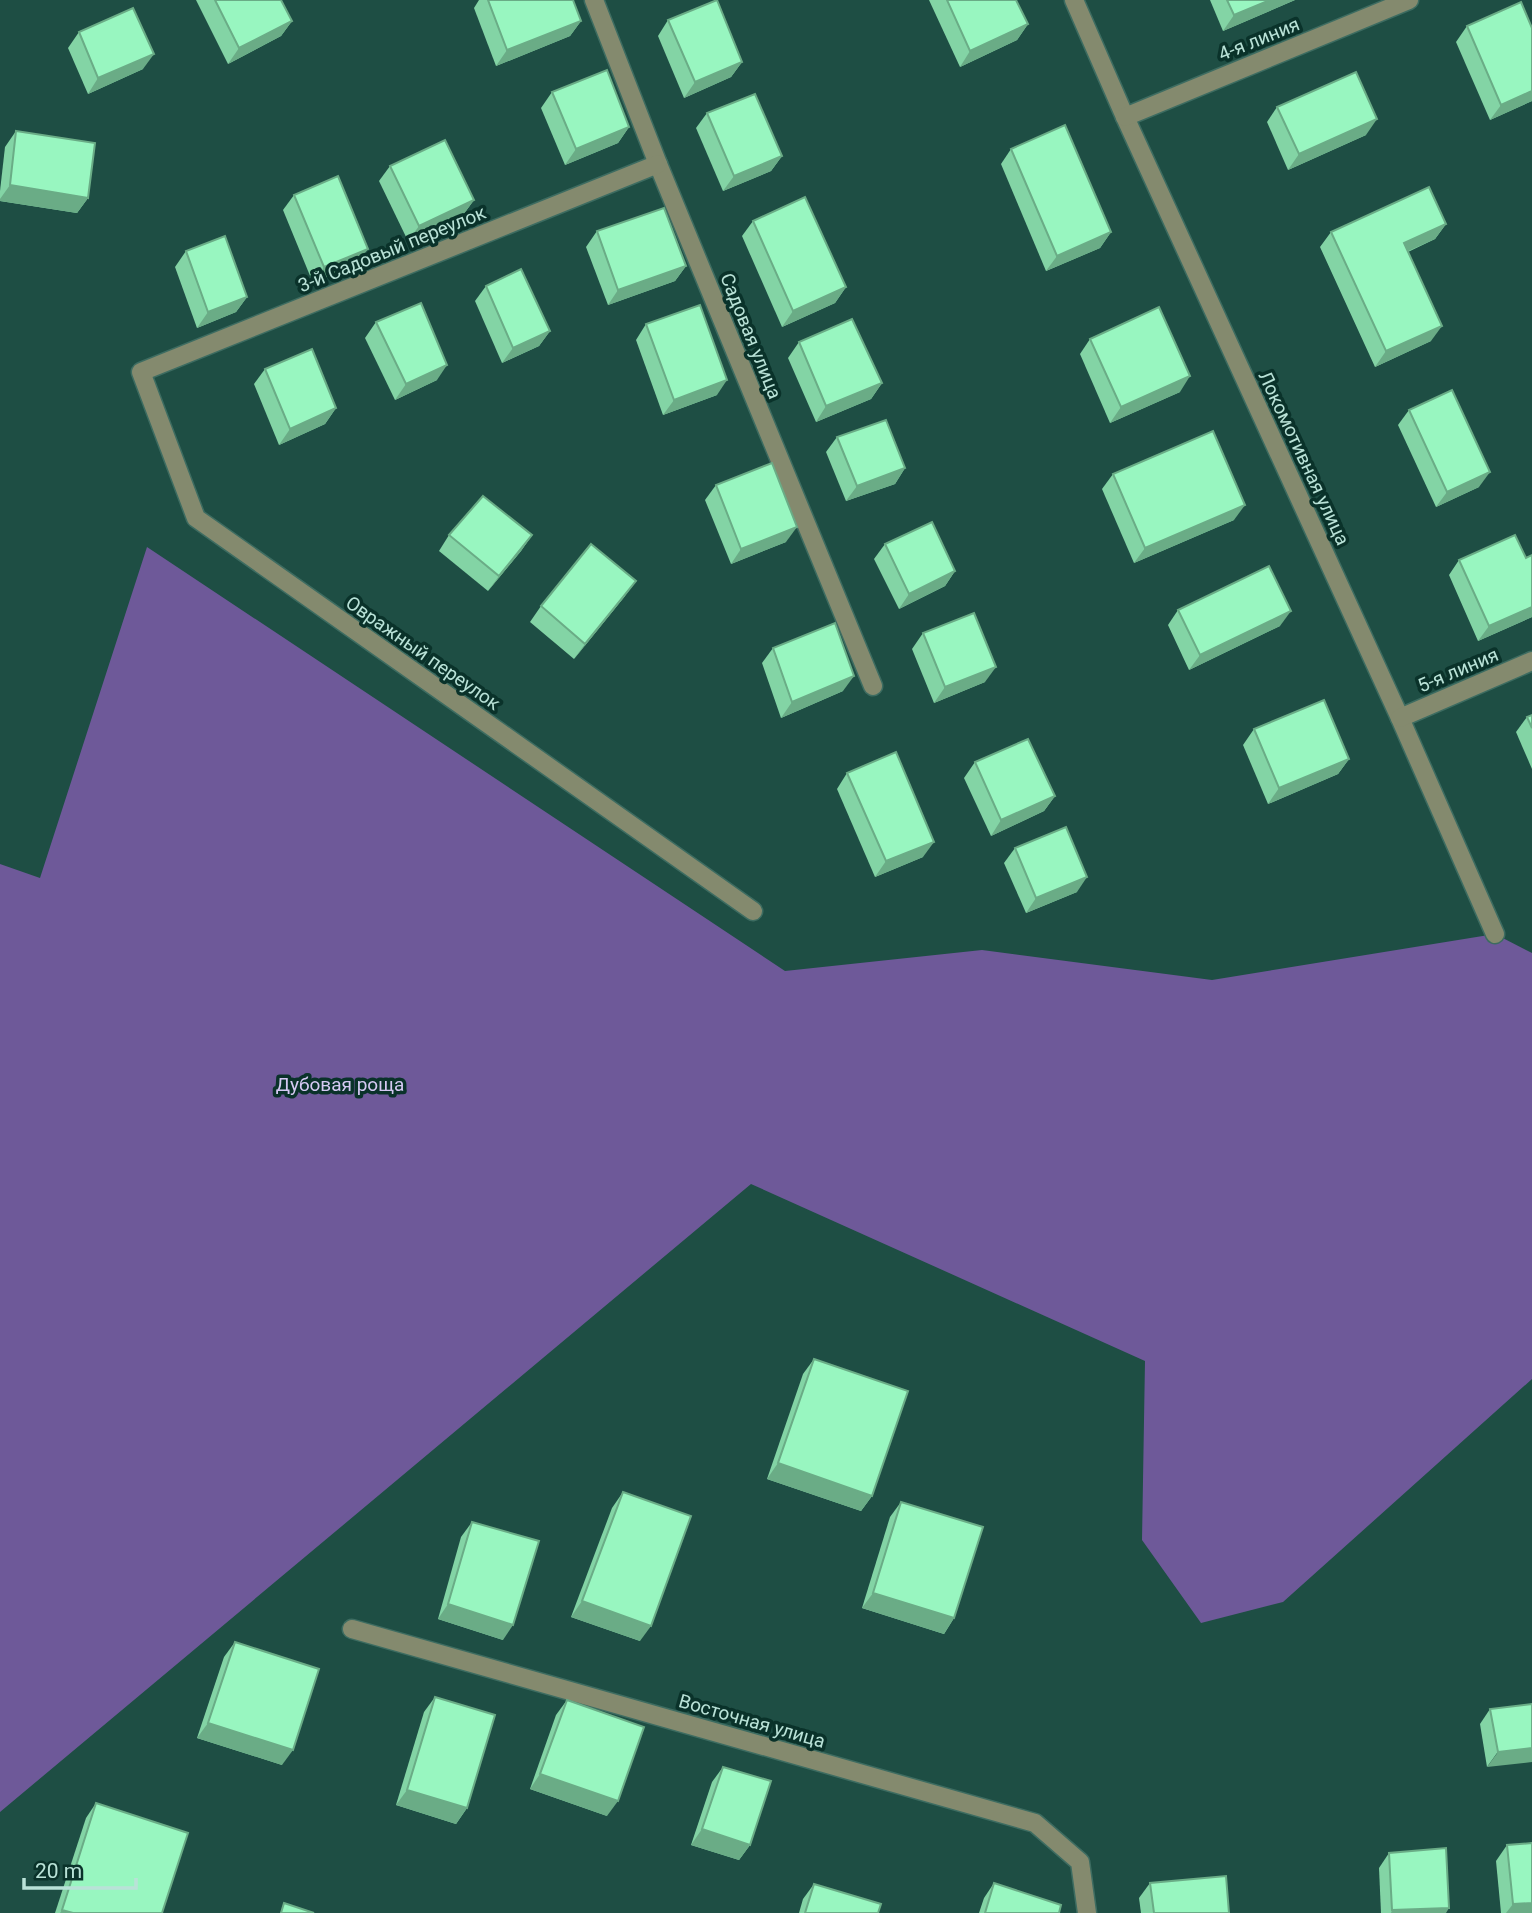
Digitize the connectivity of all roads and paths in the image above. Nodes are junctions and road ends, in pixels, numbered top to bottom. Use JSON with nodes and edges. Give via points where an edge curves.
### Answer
{"nodes":[{"id":1,"x":594,"y":0,"type":"edge"},
{"id":2,"x":1074,"y":0,"type":"edge"},
{"id":3,"x":1409,"y":0,"type":"edge"},
{"id":4,"x":1125,"y":117,"type":"junction"},
{"id":5,"x":658,"y":164,"type":"junction"},
{"id":6,"x":141,"y":372,"type":"joint"},
{"id":7,"x":1532,"y":661,"type":"edge"},
{"id":8,"x":873,"y":686,"type":"dead end"},
{"id":9,"x":1400,"y":718,"type":"junction"},
{"id":10,"x":753,"y":911,"type":"dead end"},
{"id":11,"x":1495,"y":934,"type":"dead end"},
{"id":12,"x":352,"y":1629,"type":"dead end"},
{"id":13,"x":1087,"y":1913,"type":"edge"}],
"edges":[{"from":1,"to":5,"type":"street","name":"Садовая улица"},
{"from":2,"to":4,"type":"street","name":"Локомотивная улица"},
{"from":3,"to":4,"type":"street","name":"4-я линия"},
{"from":4,"to":9,"type":"street","name":"Локомотивная улица"},
{"from":5,"to":6,"type":"street","name":"3-й Садовый переулок"},
{"from":5,"to":8,"type":"street","name":"Садовая улица"},
{"from":6,"to":10,"type":"street","name":"Овражный переулок","via":[[195,518]]},
{"from":7,"to":9,"type":"street","name":"5-я линия"},
{"from":9,"to":11,"type":"street","name":"Локомотивная улица"},
{"from":12,"to":13,"type":"street","name":"Восточная улица","via":[[1035,1823],[1080,1861]]}]}
